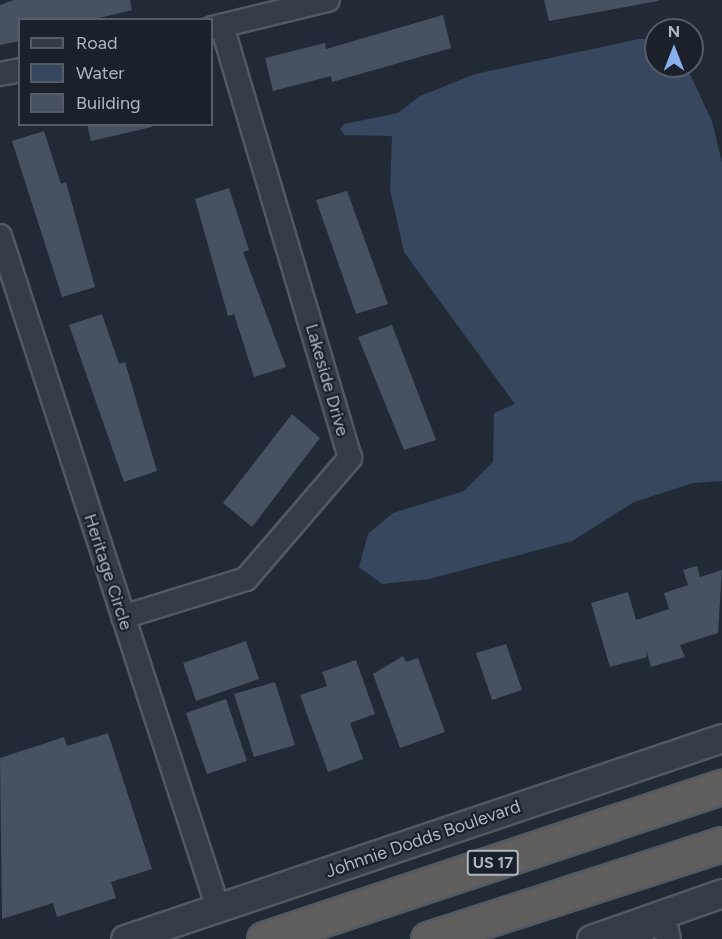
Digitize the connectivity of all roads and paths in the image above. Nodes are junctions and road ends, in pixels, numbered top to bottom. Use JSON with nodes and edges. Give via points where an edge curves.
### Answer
{"nodes":[{"id":1,"x":328,"y":0,"type":"edge"},
{"id":2,"x":217,"y":27,"type":"edge"},
{"id":3,"x":18,"y":70,"type":"edge"},
{"id":4,"x":0,"y":74,"type":"edge"},
{"id":5,"x":0,"y":236,"type":"edge"},
{"id":6,"x":123,"y":617,"type":"junction"},
{"id":7,"x":722,"y":738,"type":"edge"},
{"id":8,"x":722,"y":788,"type":"edge"},
{"id":9,"x":722,"y":844,"type":"edge"},
{"id":10,"x":722,"y":892,"type":"edge"},
{"id":11,"x":218,"y":908,"type":"junction"},
{"id":12,"x":643,"y":930,"type":"edge"},
{"id":13,"x":125,"y":939,"type":"edge"},
{"id":14,"x":264,"y":939,"type":"edge"},
{"id":15,"x":428,"y":939,"type":"edge"},
{"id":16,"x":591,"y":939,"type":"edge"},
{"id":17,"x":669,"y":939,"type":"edge"}],
"edges":[{"from":1,"to":2,"type":"street"},
{"from":2,"to":6,"type":"street","name":"Lakeside Drive","via":[[350,458],[246,579]]},
{"from":3,"to":4,"type":"street"},
{"from":5,"to":6,"type":"street","name":"Heritage Circle"},
{"from":6,"to":11,"type":"street","name":"Heritage Circle"},
{"from":7,"to":11,"type":"street","name":"Johnnie Dodds Boulevard"},
{"from":8,"to":14,"type":"highway","number":"US 17"},
{"from":9,"to":15,"type":"highway"},
{"from":10,"to":12,"type":"street"},
{"from":11,"to":13,"type":"street","name":"Johnnie Dodds Boulevard"},
{"from":12,"to":16,"type":"street"},
{"from":12,"to":17,"type":"street","via":[[667,931]]}]}
